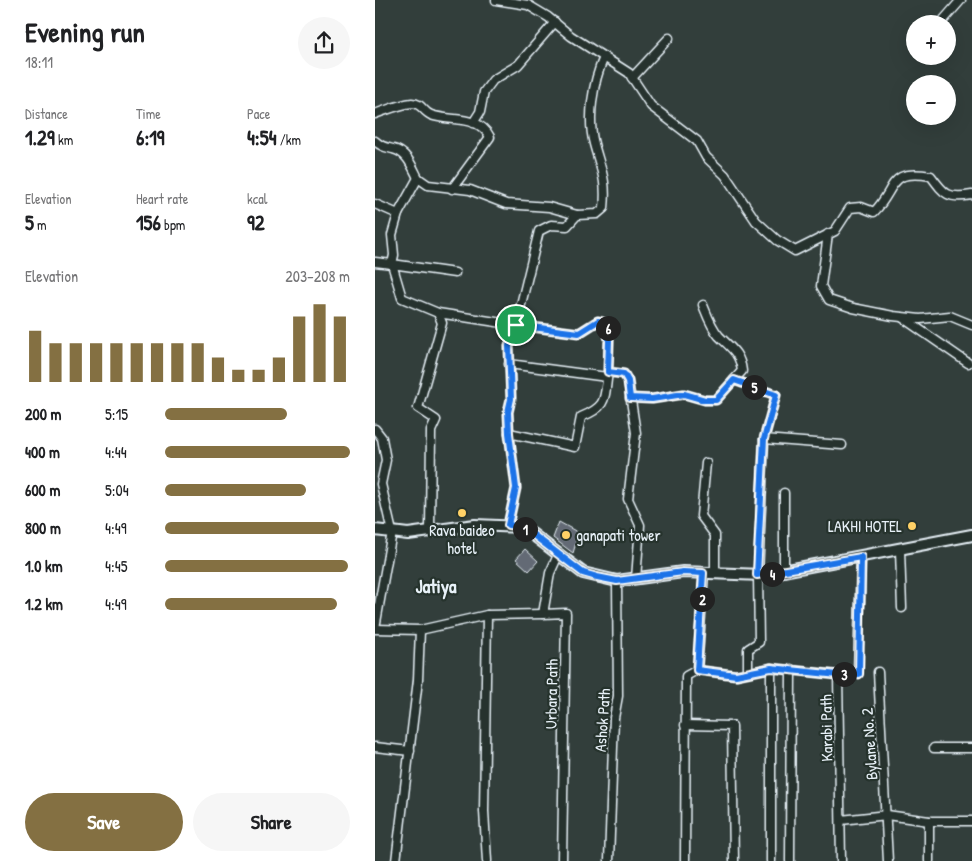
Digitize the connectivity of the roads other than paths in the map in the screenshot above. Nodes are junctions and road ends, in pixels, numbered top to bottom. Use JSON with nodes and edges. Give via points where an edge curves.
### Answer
{"nodes":[{"id":1,"x":496,"y":0,"type":"edge"},
{"id":2,"x":961,"y":0,"type":"edge"},
{"id":3,"x":948,"y":15,"type":"edge"},
{"id":4,"x":555,"y":22,"type":"junction"},
{"id":5,"x":669,"y":38,"type":"dead end"},
{"id":6,"x":604,"y":58,"type":"junction"},
{"id":7,"x":632,"y":78,"type":"junction"},
{"id":8,"x":375,"y":114,"type":"edge"},
{"id":9,"x":473,"y":122,"type":"junction"},
{"id":10,"x":375,"y":141,"type":"edge"},
{"id":11,"x":418,"y":178,"type":"junction"},
{"id":12,"x":452,"y":189,"type":"junction"},
{"id":13,"x":972,"y":195,"type":"edge"},
{"id":14,"x":375,"y":204,"type":"edge"},
{"id":15,"x":398,"y":214,"type":"junction"},
{"id":16,"x":577,"y":215,"type":"junction"},
{"id":17,"x":828,"y":234,"type":"junction"},
{"id":18,"x":375,"y":262,"type":"edge"},
{"id":19,"x":391,"y":264,"type":"junction"},
{"id":20,"x":455,"y":273,"type":"dead end"},
{"id":21,"x":703,"y":305,"type":"dead end"},
{"id":22,"x":438,"y":313,"type":"junction"},
{"id":23,"x":902,"y":317,"type":"junction"},
{"id":24,"x":516,"y":325,"type":"junction"},
{"id":25,"x":972,"y":325,"type":"edge"},
{"id":26,"x":967,"y":362,"type":"dead end"},
{"id":27,"x":509,"y":364,"type":"junction"},
{"id":28,"x":607,"y":375,"type":"junction"},
{"id":29,"x":734,"y":380,"type":"junction"},
{"id":30,"x":630,"y":398,"type":"junction"},
{"id":31,"x":375,"y":429,"type":"edge"},
{"id":32,"x":509,"y":433,"type":"junction"},
{"id":33,"x":764,"y":439,"type":"junction"},
{"id":34,"x":842,"y":445,"type":"dead end"},
{"id":35,"x":706,"y":463,"type":"dead end"},
{"id":36,"x":784,"y":492,"type":"dead end"},
{"id":37,"x":508,"y":525,"type":"junction"},
{"id":38,"x":375,"y":530,"type":"edge"},
{"id":39,"x":392,"y":532,"type":"junction"},
{"id":40,"x":430,"y":532,"type":"junction"},
{"id":41,"x":972,"y":535,"type":"edge"},
{"id":42,"x":900,"y":550,"type":"junction"},
{"id":43,"x":559,"y":553,"type":"junction"},
{"id":44,"x":861,"y":557,"type":"junction"},
{"id":45,"x":784,"y":572,"type":"junction"},
{"id":46,"x":703,"y":573,"type":"junction"},
{"id":47,"x":715,"y":574,"type":"junction"},
{"id":48,"x":757,"y":575,"type":"junction"},
{"id":49,"x":636,"y":579,"type":"junction"},
{"id":50,"x":617,"y":581,"type":"junction"},
{"id":51,"x":902,"y":608,"type":"dead end"},
{"id":52,"x":487,"y":614,"type":"junction"},
{"id":53,"x":543,"y":614,"type":"junction"},
{"id":54,"x":375,"y":628,"type":"edge"},
{"id":55,"x":420,"y":630,"type":"junction"},
{"id":56,"x":771,"y":668,"type":"junction"},
{"id":57,"x":791,"y":669,"type":"junction"},
{"id":58,"x":697,"y":670,"type":"junction"},
{"id":59,"x":748,"y":672,"type":"junction"},
{"id":60,"x":878,"y":672,"type":"dead end"},
{"id":61,"x":838,"y":675,"type":"junction"},
{"id":62,"x":685,"y":725,"type":"junction"},
{"id":63,"x":375,"y":747,"type":"edge"},
{"id":64,"x":934,"y":748,"type":"dead end"},
{"id":65,"x":972,"y":748,"type":"edge"},
{"id":66,"x":410,"y":751,"type":"junction"},
{"id":67,"x":887,"y":814,"type":"junction"},
{"id":68,"x":841,"y":820,"type":"junction"},
{"id":69,"x":929,"y":821,"type":"junction"},
{"id":70,"x":972,"y":821,"type":"edge"},
{"id":71,"x":396,"y":861,"type":"edge"},
{"id":72,"x":487,"y":861,"type":"edge"},
{"id":73,"x":562,"y":861,"type":"edge"},
{"id":74,"x":609,"y":861,"type":"edge"},
{"id":75,"x":685,"y":861,"type":"edge"},
{"id":76,"x":734,"y":861,"type":"edge"},
{"id":77,"x":771,"y":861,"type":"edge"},
{"id":78,"x":790,"y":861,"type":"edge"},
{"id":79,"x":841,"y":861,"type":"edge"},
{"id":80,"x":888,"y":861,"type":"edge"},
{"id":81,"x":929,"y":861,"type":"edge"}],
"edges":[{"from":1,"to":4,"type":"street","via":[[528,5]]},
{"from":2,"to":3,"type":"street"},
{"from":4,"to":6,"type":"street"},
{"from":4,"to":9,"type":"street","via":[[518,65],[493,80],[484,92],[480,112]]},
{"from":5,"to":7,"type":"street"},
{"from":6,"to":7,"type":"street"},
{"from":6,"to":16,"type":"street","via":[[596,84],[592,117],[594,143],[605,182],[604,208],[597,214]]},
{"from":7,"to":17,"type":"street","via":[[651,106],[697,141],[756,221],[777,240],[795,251]]},
{"from":8,"to":9,"type":"street","via":[[413,103],[421,105],[433,116]]},
{"from":9,"to":12,"type":"street","via":[[487,130],[490,137]]},
{"from":10,"to":11,"type":"street","via":[[382,148],[401,152],[410,161]]},
{"from":11,"to":12,"type":"street","via":[[429,185]]},
{"from":11,"to":15,"type":"street"},
{"from":12,"to":16,"type":"street","via":[[470,190],[506,204],[549,207]]},
{"from":13,"to":17,"type":"street","via":[[953,198],[941,190],[931,176],[912,173],[899,177],[874,212],[851,208],[835,230]]},
{"from":14,"to":15,"type":"street"},
{"from":15,"to":19,"type":"street","via":[[392,235],[394,255]]},
{"from":16,"to":24,"type":"street","via":[[567,226],[551,225],[539,231]]},
{"from":17,"to":23,"type":"street","via":[[821,286],[829,300]]},
{"from":18,"to":19,"type":"street"},
{"from":19,"to":20,"type":"street"},
{"from":19,"to":22,"type":"street","via":[[402,298]]},
{"from":21,"to":29,"type":"street","via":[[718,335],[735,349],[741,360],[742,371]]},
{"from":22,"to":24,"type":"street"},
{"from":22,"to":40,"type":"street","via":[[442,323],[418,408],[436,420],[431,431]]},
{"from":23,"to":25,"type":"street","via":[[950,316]]},
{"from":23,"to":26,"type":"street"},
{"from":24,"to":27,"type":"street","via":[[509,346]]},
{"from":24,"to":28,"type":"street","via":[[579,333],[598,321],[607,323]]},
{"from":27,"to":28,"type":"street"},
{"from":27,"to":32,"type":"street"},
{"from":28,"to":30,"type":"street","via":[[624,374]]},
{"from":28,"to":32,"type":"street","via":[[605,401],[598,410],[581,417],[575,447]]},
{"from":29,"to":30,"type":"street","via":[[716,400],[684,394],[652,399]]},
{"from":29,"to":33,"type":"street","via":[[776,395]]},
{"from":30,"to":49,"type":"street","via":[[636,433],[628,499],[640,525]]},
{"from":31,"to":39,"type":"street","via":[[382,438],[386,460],[381,484]]},
{"from":32,"to":37,"type":"street","via":[[516,488]]},
{"from":33,"to":34,"type":"street"},
{"from":33,"to":48,"type":"street"},
{"from":35,"to":47,"type":"street","via":[[701,516],[715,534]]},
{"from":36,"to":45,"type":"street"},
{"from":37,"to":40,"type":"main road","via":[[475,525]]},
{"from":37,"to":43,"type":"main road","via":[[523,527]]},
{"from":38,"to":39,"type":"main road"},
{"from":39,"to":40,"type":"main road"},
{"from":39,"to":54,"type":"street"},
{"from":41,"to":42,"type":"main road"},
{"from":42,"to":44,"type":"main road"},
{"from":42,"to":51,"type":"street"},
{"from":43,"to":50,"type":"main road","via":[[583,573]]},
{"from":43,"to":53,"type":"street","via":[[550,572]]},
{"from":44,"to":45,"type":"main road"},
{"from":44,"to":61,"type":"street","via":[[859,674]]},
{"from":45,"to":48,"type":"main road"},
{"from":46,"to":47,"type":"main road"},
{"from":46,"to":49,"type":"main road","via":[[683,572]]},
{"from":46,"to":58,"type":"street"},
{"from":47,"to":48,"type":"main road"},
{"from":48,"to":59,"type":"street","via":[[759,642],[748,648]]},
{"from":49,"to":50,"type":"main road"},
{"from":50,"to":74,"type":"street","name":"Ashok Path","via":[[618,696],[614,718]]},
{"from":52,"to":53,"type":"street"},
{"from":52,"to":55,"type":"street"},
{"from":52,"to":72,"type":"street","via":[[484,811]]},
{"from":53,"to":73,"type":"street","name":"Urbara Path","via":[[566,613]]},
{"from":54,"to":55,"type":"street"},
{"from":55,"to":66,"type":"street"},
{"from":56,"to":57,"type":"street","name":"Karabi Path"},
{"from":56,"to":59,"type":"street","name":"Karabi Path"},
{"from":56,"to":77,"type":"street"},
{"from":57,"to":61,"type":"street","name":"Karabi Path"},
{"from":57,"to":78,"type":"street"},
{"from":58,"to":59,"type":"street","name":"Karabi Path","via":[[736,675]]},
{"from":58,"to":62,"type":"street","via":[[685,676]]},
{"from":60,"to":67,"type":"street","name":"Bylane No. 2"},
{"from":61,"to":68,"type":"street","name":"Karabi Path"},
{"from":62,"to":75,"type":"street"},
{"from":62,"to":76,"type":"street","via":[[732,726]]},
{"from":63,"to":66,"type":"street"},
{"from":64,"to":65,"type":"street"},
{"from":66,"to":71,"type":"street"},
{"from":67,"to":68,"type":"street"},
{"from":67,"to":69,"type":"street"},
{"from":67,"to":80,"type":"street","name":"Bylane No. 2"},
{"from":68,"to":79,"type":"street","name":"Karabi Path"},
{"from":69,"to":70,"type":"street"},
{"from":69,"to":81,"type":"street"}]}
